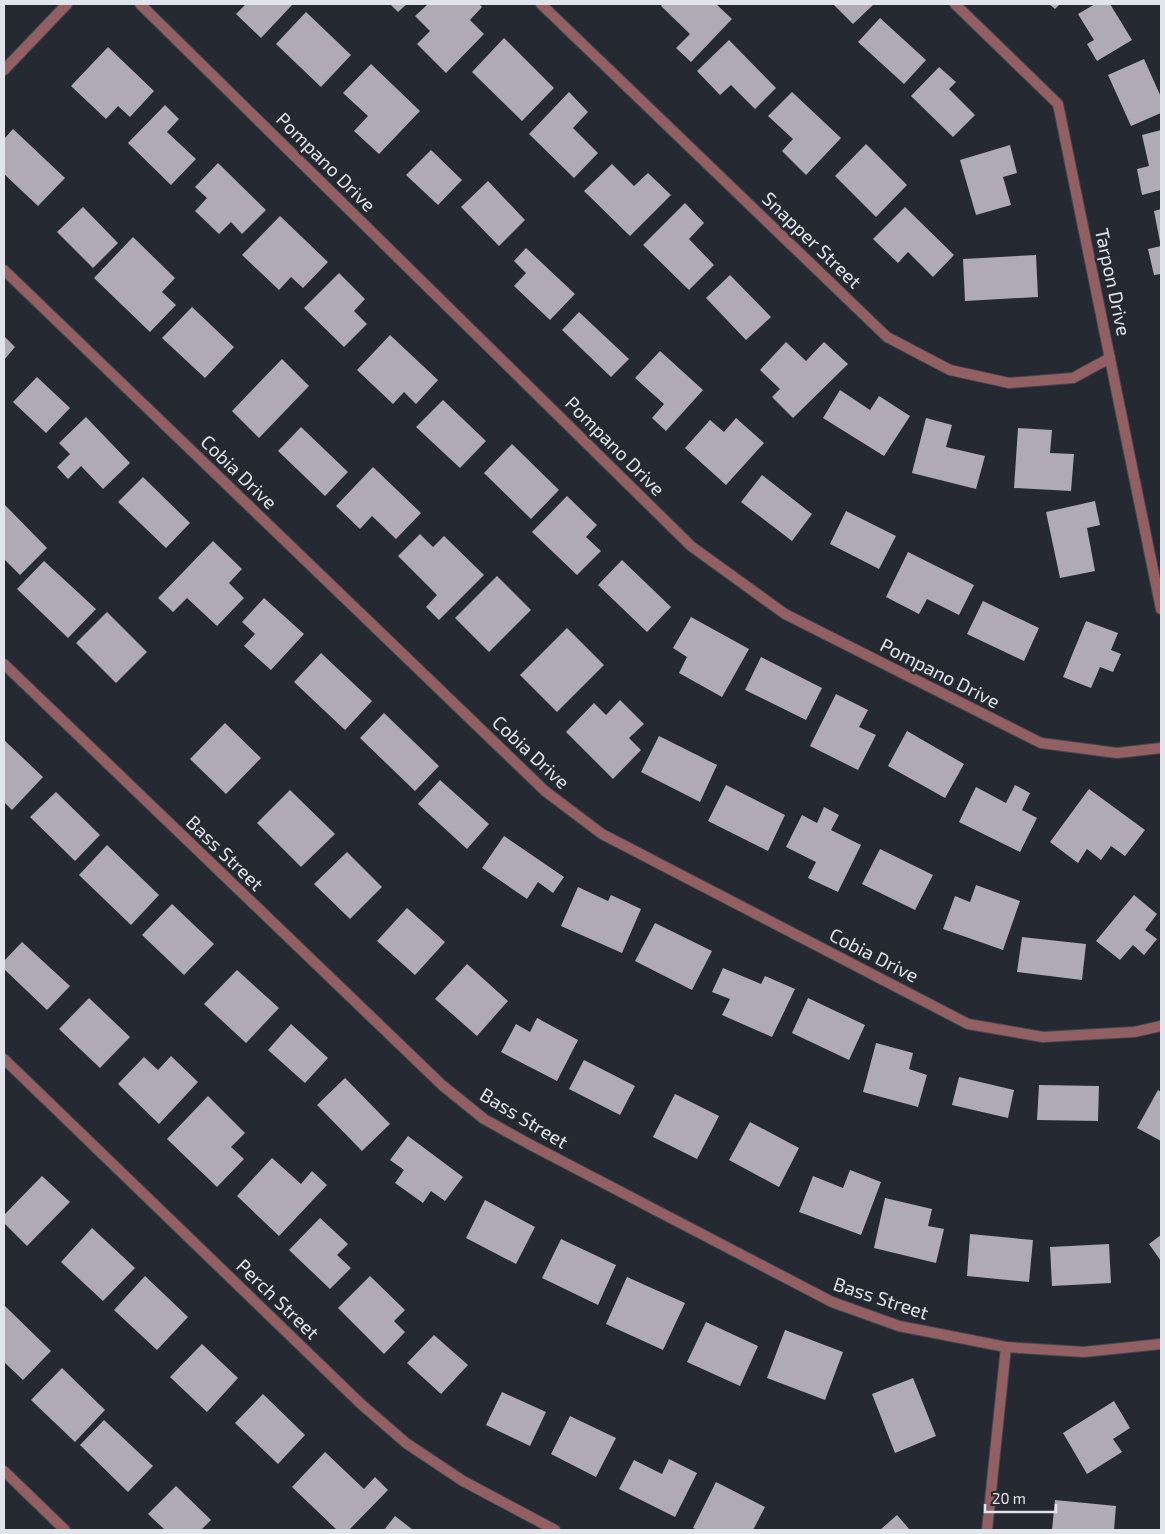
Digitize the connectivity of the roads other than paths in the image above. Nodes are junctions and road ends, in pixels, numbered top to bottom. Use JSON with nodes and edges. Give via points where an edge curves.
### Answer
{"nodes":[{"id":1,"x":67,"y":4,"type":"edge"},
{"id":2,"x":140,"y":4,"type":"edge"},
{"id":3,"x":541,"y":4,"type":"edge"},
{"id":4,"x":955,"y":4,"type":"edge"},
{"id":5,"x":4,"y":70,"type":"edge"},
{"id":6,"x":4,"y":270,"type":"edge"},
{"id":7,"x":1110,"y":358,"type":"junction"},
{"id":8,"x":1161,"y":609,"type":"edge"},
{"id":9,"x":4,"y":664,"type":"edge"},
{"id":10,"x":1161,"y":748,"type":"edge"},
{"id":11,"x":1161,"y":1026,"type":"edge"},
{"id":12,"x":4,"y":1059,"type":"edge"},
{"id":13,"x":1161,"y":1344,"type":"edge"},
{"id":14,"x":1006,"y":1347,"type":"junction"},
{"id":15,"x":4,"y":1471,"type":"edge"},
{"id":16,"x":65,"y":1530,"type":"edge"},
{"id":17,"x":555,"y":1530,"type":"edge"},
{"id":18,"x":987,"y":1530,"type":"edge"}],
"edges":[{"from":1,"to":5,"type":"street"},
{"from":2,"to":10,"type":"street","name":"Pompano Drive","via":[[691,546],[777,609],[1040,743],[1117,752]]},
{"from":3,"to":7,"type":"street","name":"Snapper Street","via":[[887,337],[950,370],[1009,383],[1073,378]]},
{"from":4,"to":7,"type":"street","name":"Tarpon Drive","via":[[1058,104]]},
{"from":6,"to":11,"type":"street","name":"Cobia Drive","via":[[545,791],[602,834],[968,1024],[1043,1036],[1134,1032]]},
{"from":7,"to":8,"type":"street","name":"Tarpon Drive"},
{"from":9,"to":14,"type":"street","name":"Bass Street","via":[[442,1085],[484,1119],[832,1302],[899,1326]]},
{"from":12,"to":17,"type":"street","name":"Perch Street","via":[[361,1404],[406,1443],[464,1481]]},
{"from":13,"to":14,"type":"street","name":"Bass Street","via":[[1084,1352]]},
{"from":14,"to":18,"type":"street"},
{"from":15,"to":16,"type":"street"}]}
